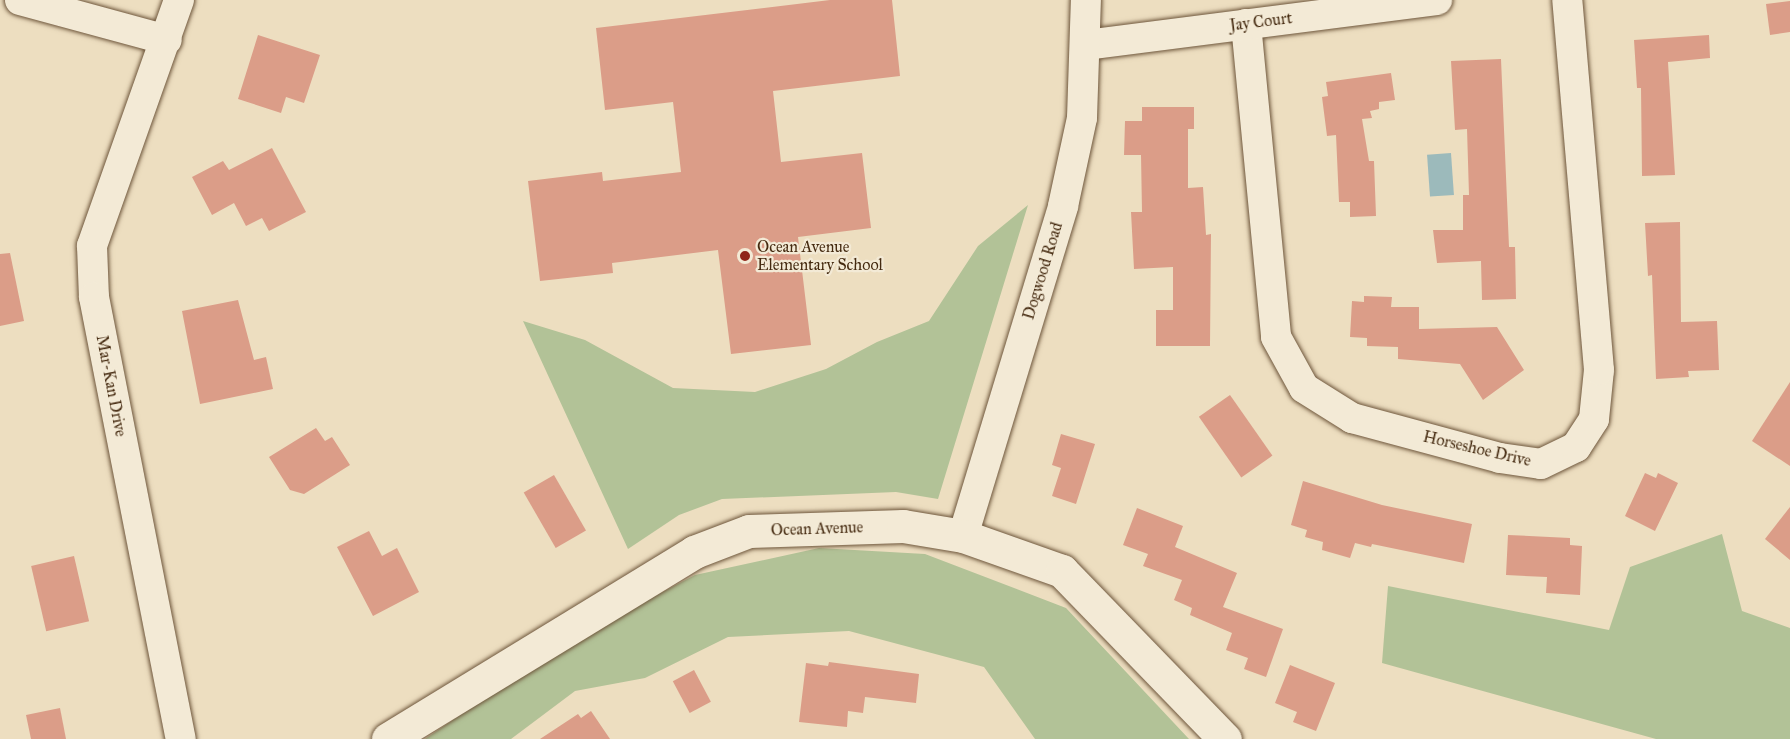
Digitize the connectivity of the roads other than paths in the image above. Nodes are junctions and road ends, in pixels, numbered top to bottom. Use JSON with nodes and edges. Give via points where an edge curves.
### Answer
{"nodes":[{"id":1,"x":20,"y":0,"type":"edge"},
{"id":2,"x":179,"y":0,"type":"edge"},
{"id":3,"x":1086,"y":0,"type":"edge"},
{"id":4,"x":1437,"y":0,"type":"edge"},
{"id":5,"x":1567,"y":0,"type":"edge"},
{"id":6,"x":1246,"y":24,"type":"junction"},
{"id":7,"x":167,"y":40,"type":"junction"},
{"id":8,"x":1086,"y":45,"type":"junction"},
{"id":9,"x":963,"y":536,"type":"junction"},
{"id":10,"x":182,"y":739,"type":"edge"},
{"id":11,"x":388,"y":739,"type":"edge"},
{"id":12,"x":1226,"y":739,"type":"edge"}],
"edges":[{"from":1,"to":7,"type":"street"},
{"from":2,"to":7,"type":"street","name":"Mar-Kan Drive"},
{"from":3,"to":8,"type":"street","name":"Dogwood Road"},
{"from":4,"to":6,"type":"street","name":"Jay Court"},
{"from":5,"to":6,"type":"street","name":"Horseshoe Drive","via":[[1599,370],[1594,419],[1576,447],[1541,464],[1500,458],[1352,418],[1304,388],[1276,337]]},
{"from":6,"to":8,"type":"street","name":"Jay Court"},
{"from":7,"to":10,"type":"street","name":"Mar-Kan Drive","via":[[92,246],[94,297]]},
{"from":8,"to":9,"type":"street","name":"Dogwood Road","via":[[1082,118],[1063,206]]},
{"from":9,"to":11,"type":"main road","name":"Ocean Avenue","via":[[903,526],[749,531],[694,552]]},
{"from":9,"to":12,"type":"main road","name":"Ocean Avenue","via":[[1062,571]]}]}
